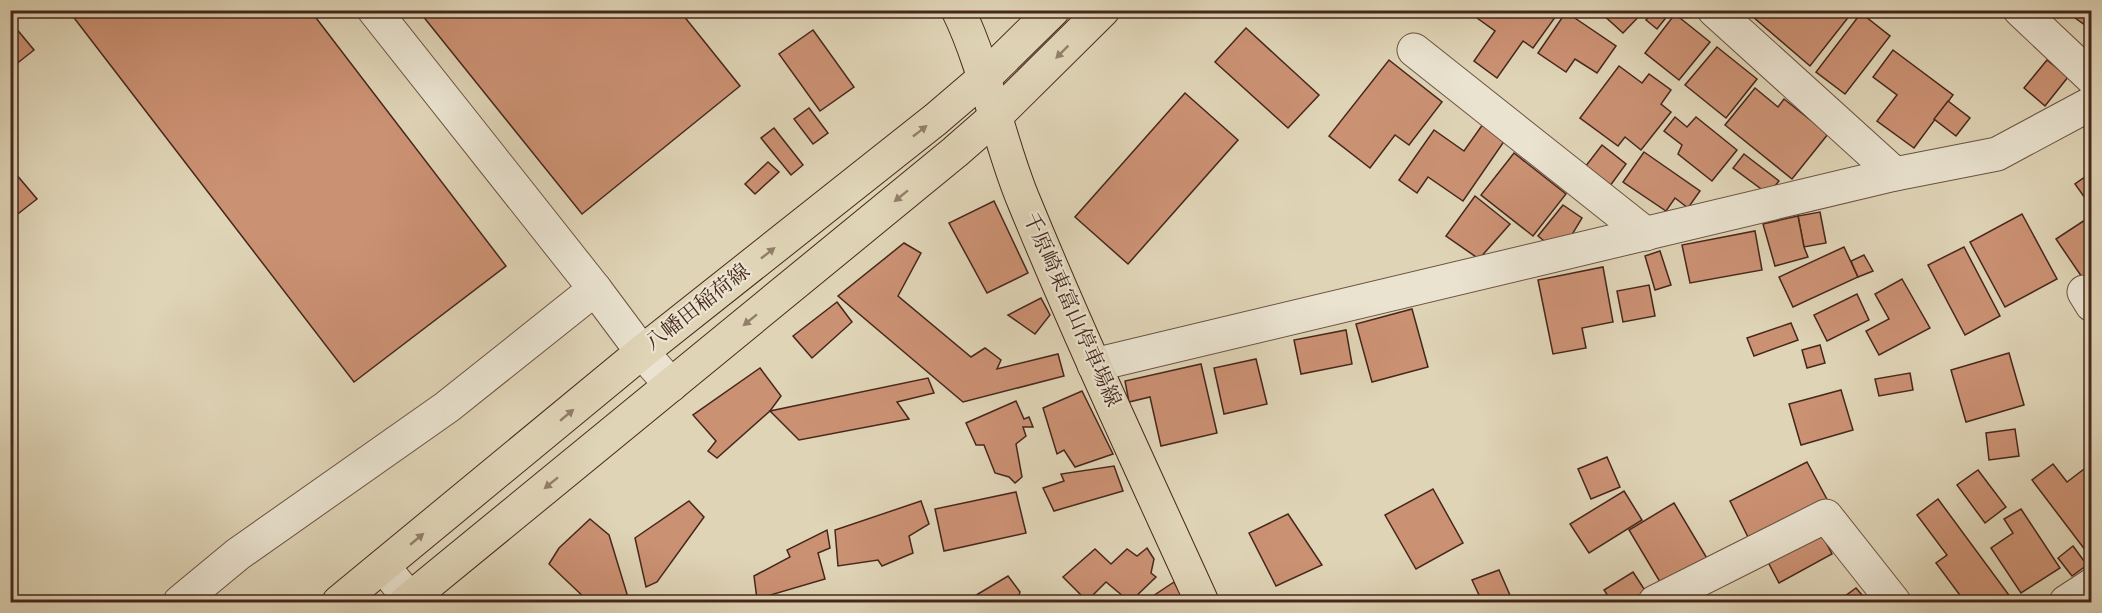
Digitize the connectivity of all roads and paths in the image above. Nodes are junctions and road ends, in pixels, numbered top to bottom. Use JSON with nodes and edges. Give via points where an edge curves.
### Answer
{"nodes":[{"id":1,"x":374,"y":10,"type":"edge"},
{"id":2,"x":958,"y":10,"type":"edge"},
{"id":3,"x":1053,"y":10,"type":"edge"},
{"id":4,"x":1103,"y":10,"type":"edge"},
{"id":5,"x":1714,"y":10,"type":"edge"},
{"id":6,"x":2020,"y":10,"type":"edge"},
{"id":7,"x":1414,"y":50,"type":"dead end"},
{"id":8,"x":985,"y":77,"type":"junction"},
{"id":9,"x":2091,"y":78,"type":"edge"},
{"id":10,"x":2091,"y":103,"type":"edge"},
{"id":11,"x":995,"y":117,"type":"junction"},
{"id":12,"x":1895,"y":174,"type":"junction"},
{"id":13,"x":1646,"y":234,"type":"junction"},
{"id":14,"x":595,"y":289,"type":"junction"},
{"id":15,"x":642,"y":352,"type":"junction"},
{"id":16,"x":1094,"y":365,"type":"junction"},
{"id":17,"x":671,"y":385,"type":"junction"},
{"id":18,"x":383,"y":566,"type":"junction"},
{"id":19,"x":2091,"y":585,"type":"edge"},
{"id":20,"x":1194,"y":599,"type":"edge"},
{"id":21,"x":409,"y":602,"type":"edge"},
{"id":22,"x":180,"y":603,"type":"edge"},
{"id":23,"x":339,"y":603,"type":"edge"},
{"id":24,"x":1655,"y":603,"type":"edge"},
{"id":25,"x":1894,"y":603,"type":"edge"},
{"id":26,"x":2066,"y":603,"type":"edge"}],
"edges":[{"from":1,"to":14,"type":"street"},
{"from":2,"to":8,"type":"main road","name":"千原崎東富山停車場線"},
{"from":3,"to":8,"type":"main road","name":"八幡田稲荷線"},
{"from":4,"to":11,"type":"main road","name":"八幡田稲荷線","one_way":true},
{"from":5,"to":12,"type":"street"},
{"from":6,"to":9,"type":"street"},
{"from":7,"to":13,"type":"street"},
{"from":8,"to":11,"type":"main road","name":"千原崎東富山停車場線"},
{"from":15,"to":8,"type":"main road","name":"八幡田稲荷線","one_way":true},
{"from":10,"to":12,"type":"street","via":[[1997,154]]},
{"from":11,"to":16,"type":"main road","name":"千原崎東富山停車場線","via":[[1024,202]]},
{"from":11,"to":17,"type":"main road","name":"八幡田稲荷線","one_way":true},
{"from":12,"to":13,"type":"street"},
{"from":13,"to":16,"type":"street"},
{"from":14,"to":15,"type":"street"},
{"from":14,"to":22,"type":"street","via":[[447,407],[238,554]]},
{"from":15,"to":17,"type":"street"},
{"from":18,"to":15,"type":"main road","name":"八幡田稲荷線","one_way":true},
{"from":16,"to":20,"type":"main road","name":"千原崎東富山停車場線"},
{"from":17,"to":21,"type":"main road","name":"八幡田稲荷線","one_way":true},
{"from":18,"to":21,"type":"street"},
{"from":18,"to":23,"type":"main road","name":"八幡田稲荷線"},
{"from":19,"to":26,"type":"street"},
{"from":24,"to":25,"type":"street","via":[[1826,516]]}]}
